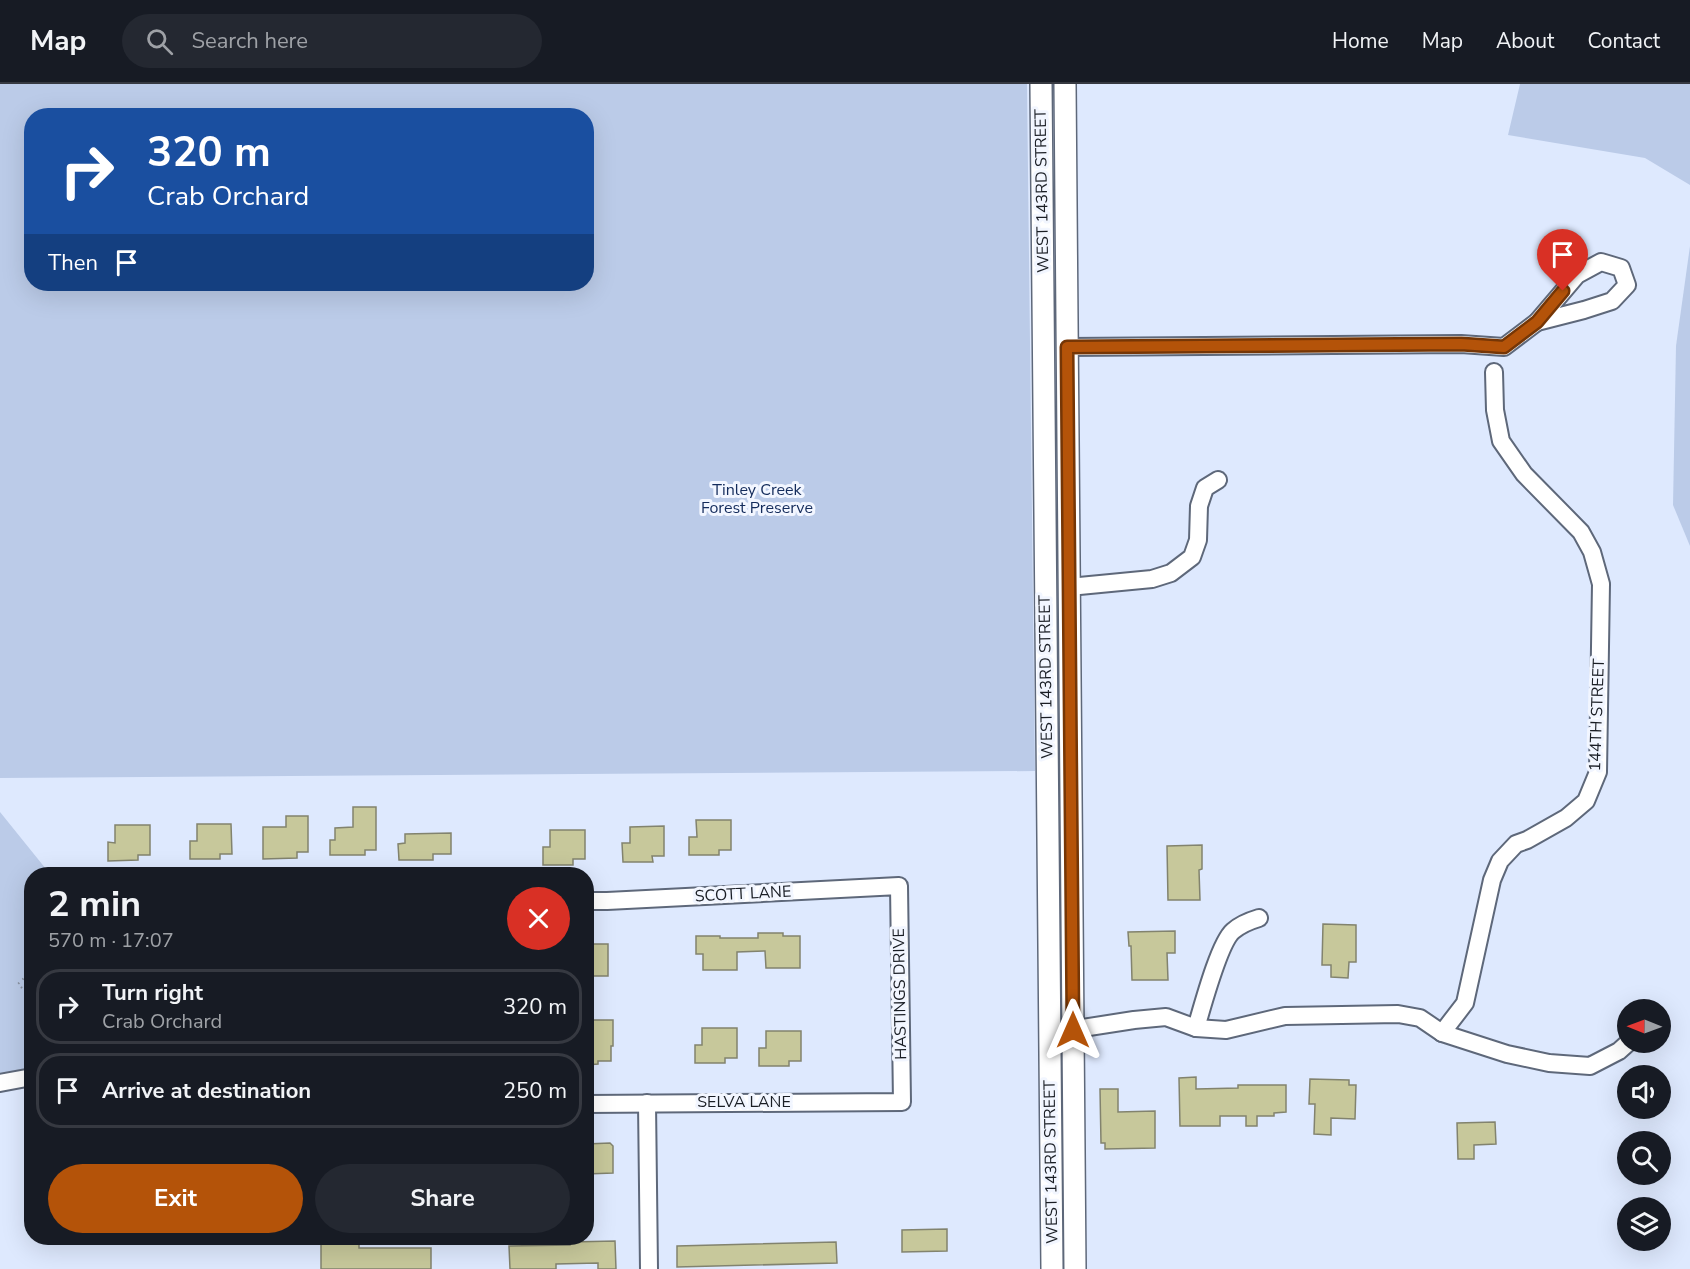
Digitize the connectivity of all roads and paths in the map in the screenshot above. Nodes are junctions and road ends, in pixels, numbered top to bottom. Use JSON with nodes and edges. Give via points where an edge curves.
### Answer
{"nodes":[{"id":1,"x":1041,"y":84,"type":"edge"},
{"id":2,"x":1065,"y":84,"type":"edge"},
{"id":3,"x":1537,"y":322,"type":"junction"},
{"id":4,"x":1067,"y":347,"type":"junction"},
{"id":5,"x":1494,"y":372,"type":"dead end"},
{"id":6,"x":1218,"y":480,"type":"dead end"},
{"id":7,"x":1069,"y":587,"type":"junction"},
{"id":8,"x":898,"y":886,"type":"joint"},
{"id":9,"x":594,"y":901,"type":"edge"},
{"id":10,"x":1259,"y":918,"type":"dead end"},
{"id":11,"x":24,"y":978,"type":"edge"},
{"id":12,"x":24,"y":990,"type":"edge"},
{"id":13,"x":1196,"y":1028,"type":"junction"},
{"id":14,"x":1073,"y":1030,"type":"junction"},
{"id":15,"x":1442,"y":1033,"type":"junction"},
{"id":16,"x":1050,"y":1034,"type":"junction"},
{"id":17,"x":1617,"y":1052,"type":"edge"},
{"id":18,"x":24,"y":1078,"type":"edge"},
{"id":19,"x":0,"y":1083,"type":"edge"},
{"id":20,"x":902,"y":1102,"type":"joint"},
{"id":21,"x":647,"y":1103,"type":"junction"},
{"id":22,"x":594,"y":1104,"type":"edge"},
{"id":23,"x":649,"y":1269,"type":"edge"},
{"id":24,"x":1052,"y":1269,"type":"edge"},
{"id":25,"x":1075,"y":1269,"type":"edge"}],
"edges":[{"from":1,"to":16,"type":"main road","name":"WEST 143RD STREET"},
{"from":2,"to":4,"type":"main road","name":"WEST 143RD STREET"},
{"from":3,"to":3,"type":"street","via":[[1577,275],[1601,262],[1621,268],[1627,285],[1612,301]]},
{"from":3,"to":4,"type":"street","via":[[1504,347]]},
{"from":4,"to":7,"type":"main road","name":"WEST 143RD STREET"},
{"from":5,"to":15,"type":"street","name":"144TH STREET","via":[[1501,441],[1524,474],[1581,532],[1592,552],[1601,584],[1598,772],[1586,801],[1566,818],[1515,844],[1500,861],[1492,880],[1465,1003]]},
{"from":6,"to":7,"type":"street","via":[[1205,488],[1199,506],[1198,540],[1192,558],[1171,573],[1152,579]]},
{"from":7,"to":14,"type":"main road","name":"WEST 143RD STREET"},
{"from":8,"to":9,"type":"street","name":"SCOTT LANE"},
{"from":8,"to":20,"type":"street","name":"HASTINGS DRIVE"},
{"from":10,"to":13,"type":"street","via":[[1231,932],[1220,953]]},
{"from":11,"to":12,"type":"path","via":[[18,984]]},
{"from":13,"to":14,"type":"street","via":[[1166,1017]]},
{"from":13,"to":15,"type":"street","via":[[1226,1030],[1285,1016],[1398,1014],[1420,1018]]},
{"from":14,"to":16,"type":"street"},
{"from":14,"to":25,"type":"main road","name":"WEST 143RD STREET"},
{"from":15,"to":17,"type":"street","via":[[1549,1063],[1590,1066]]},
{"from":16,"to":24,"type":"main road","name":"WEST 143RD STREET"},
{"from":18,"to":19,"type":"street"},
{"from":20,"to":21,"type":"street","name":"SELVA LANE"},
{"from":21,"to":22,"type":"street","name":"SELVA LANE"},
{"from":21,"to":23,"type":"street"}]}
